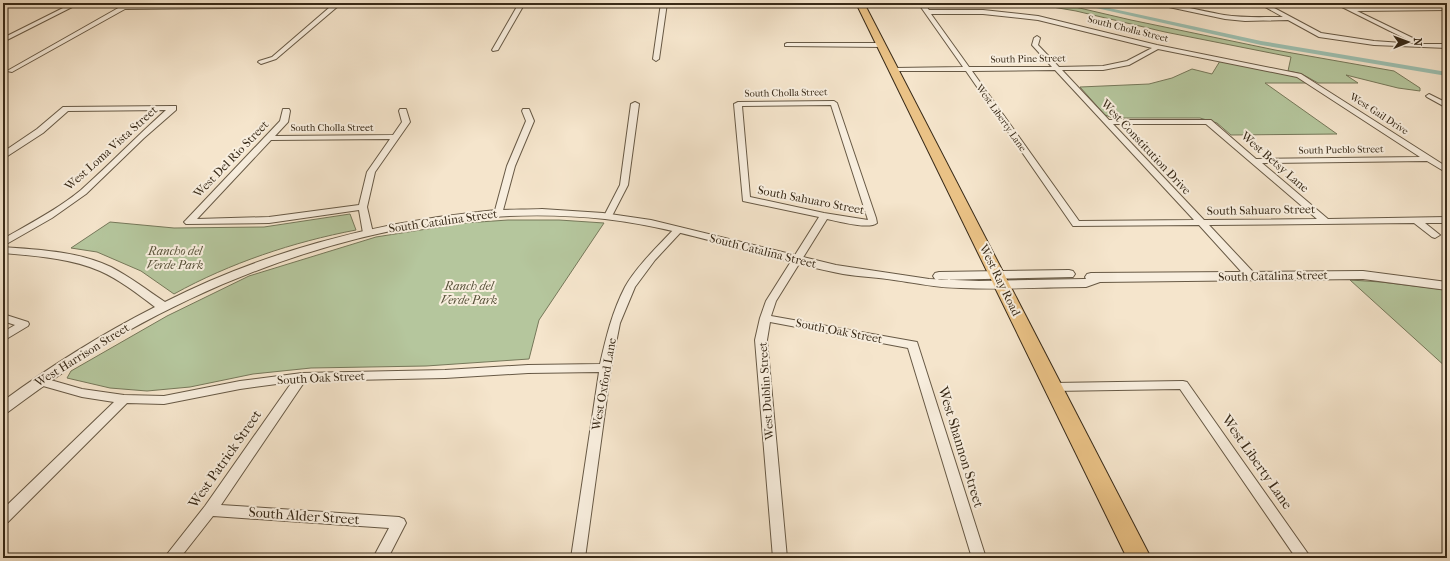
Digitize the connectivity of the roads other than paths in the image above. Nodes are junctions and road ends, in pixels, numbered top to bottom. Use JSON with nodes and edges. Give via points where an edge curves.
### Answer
{"nodes":[{"id":1,"x":77,"y":3,"type":"edge"},
{"id":2,"x":131,"y":3,"type":"edge"},
{"id":3,"x":442,"y":3,"type":"edge"},
{"id":4,"x":456,"y":3,"type":"edge"},
{"id":5,"x":522,"y":3,"type":"edge"},
{"id":6,"x":664,"y":3,"type":"edge"},
{"id":7,"x":860,"y":3,"type":"edge"},
{"id":8,"x":921,"y":3,"type":"edge"},
{"id":9,"x":1153,"y":3,"type":"edge"},
{"id":10,"x":1261,"y":3,"type":"edge"},
{"id":11,"x":1337,"y":3,"type":"edge"},
{"id":12,"x":335,"y":6,"type":"junction"},
{"id":13,"x":124,"y":7,"type":"junction"},
{"id":14,"x":1447,"y":8,"type":"edge"},
{"id":15,"x":1350,"y":10,"type":"junction"},
{"id":16,"x":927,"y":12,"type":"junction"},
{"id":17,"x":1289,"y":19,"type":"junction"},
{"id":18,"x":1037,"y":38,"type":"dead end"},
{"id":19,"x":3,"y":40,"type":"edge"},
{"id":20,"x":787,"y":45,"type":"dead end"},
{"id":21,"x":882,"y":45,"type":"junction"},
{"id":22,"x":1425,"y":46,"type":"junction"},
{"id":23,"x":1447,"y":46,"type":"edge"},
{"id":24,"x":1157,"y":47,"type":"junction"},
{"id":25,"x":495,"y":50,"type":"dead end"},
{"id":26,"x":656,"y":59,"type":"dead end"},
{"id":27,"x":261,"y":62,"type":"dead end"},
{"id":28,"x":1057,"y":68,"type":"junction"},
{"id":29,"x":966,"y":69,"type":"junction"},
{"id":30,"x":895,"y":70,"type":"junction"},
{"id":31,"x":10,"y":71,"type":"dead end"},
{"id":32,"x":1299,"y":75,"type":"joint"},
{"id":33,"x":1447,"y":98,"type":"edge"},
{"id":34,"x":635,"y":104,"type":"dead end"},
{"id":35,"x":1447,"y":106,"type":"edge"},
{"id":36,"x":286,"y":111,"type":"dead end"},
{"id":37,"x":403,"y":111,"type":"dead end"},
{"id":38,"x":526,"y":111,"type":"dead end"},
{"id":39,"x":1107,"y":122,"type":"junction"},
{"id":40,"x":269,"y":138,"type":"junction"},
{"id":41,"x":394,"y":138,"type":"junction"},
{"id":42,"x":3,"y":155,"type":"edge"},
{"id":43,"x":1428,"y":159,"type":"junction"},
{"id":44,"x":1254,"y":160,"type":"junction"},
{"id":45,"x":1447,"y":171,"type":"edge"},
{"id":46,"x":746,"y":199,"type":"joint"},
{"id":47,"x":363,"y":207,"type":"junction"},
{"id":48,"x":498,"y":214,"type":"junction"},
{"id":49,"x":608,"y":216,"type":"junction"},
{"id":50,"x":824,"y":216,"type":"junction"},
{"id":51,"x":1416,"y":220,"type":"junction"},
{"id":52,"x":1447,"y":220,"type":"edge"},
{"id":53,"x":1325,"y":221,"type":"junction"},
{"id":54,"x":872,"y":222,"type":"joint"},
{"id":55,"x":1201,"y":223,"type":"junction"},
{"id":56,"x":1076,"y":224,"type":"joint"},
{"id":57,"x":678,"y":230,"type":"junction"},
{"id":58,"x":368,"y":233,"type":"junction"},
{"id":59,"x":1434,"y":235,"type":"dead end"},
{"id":60,"x":3,"y":243,"type":"edge"},
{"id":61,"x":3,"y":250,"type":"edge"},
{"id":62,"x":797,"y":259,"type":"junction"},
{"id":63,"x":1251,"y":276,"type":"junction"},
{"id":64,"x":999,"y":279,"type":"junction"},
{"id":65,"x":1447,"y":286,"type":"edge"},
{"id":66,"x":164,"y":307,"type":"junction"},
{"id":67,"x":3,"y":317,"type":"edge"},
{"id":68,"x":765,"y":318,"type":"junction"},
{"id":69,"x":3,"y":337,"type":"edge"},
{"id":70,"x":913,"y":345,"type":"joint"},
{"id":71,"x":605,"y":368,"type":"junction"},
{"id":72,"x":302,"y":377,"type":"junction"},
{"id":73,"x":40,"y":382,"type":"junction"},
{"id":74,"x":1053,"y":387,"type":"junction"},
{"id":75,"x":124,"y":400,"type":"junction"},
{"id":76,"x":3,"y":408,"type":"edge"},
{"id":77,"x":210,"y":510,"type":"junction"},
{"id":78,"x":3,"y":518,"type":"edge"},
{"id":79,"x":171,"y":558,"type":"edge"},
{"id":80,"x":380,"y":558,"type":"edge"},
{"id":81,"x":578,"y":558,"type":"edge"},
{"id":82,"x":780,"y":558,"type":"edge"},
{"id":83,"x":979,"y":558,"type":"edge"},
{"id":84,"x":1139,"y":558,"type":"edge"},
{"id":85,"x":1304,"y":558,"type":"edge"}],
"edges":[{"from":1,"to":19,"type":"street"},
{"from":2,"to":13,"type":"street"},
{"from":3,"to":4,"type":"street"},
{"from":3,"to":12,"type":"street"},
{"from":5,"to":25,"type":"street"},
{"from":6,"to":26,"type":"street"},
{"from":7,"to":21,"type":"main road","name":"West Ray Road"},
{"from":8,"to":16,"type":"street","name":"West Liberty Lane"},
{"from":9,"to":17,"type":"street","via":[[1225,17]]},
{"from":10,"to":17,"type":"street"},
{"from":11,"to":15,"type":"street"},
{"from":12,"to":13,"type":"street"},
{"from":12,"to":27,"type":"street","via":[[274,58]]},
{"from":13,"to":31,"type":"street"},
{"from":14,"to":15,"type":"street"},
{"from":15,"to":22,"type":"street"},
{"from":16,"to":24,"type":"street","name":"South Cholla Street","via":[[1019,15],[1060,22]]},
{"from":16,"to":29,"type":"street","name":"West Liberty Lane"},
{"from":17,"to":22,"type":"street","via":[[1319,35],[1374,43]]},
{"from":18,"to":28,"type":"street","name":"West Constitution Drive","via":[[1035,45]]},
{"from":20,"to":21,"type":"street"},
{"from":21,"to":30,"type":"main road","name":"West Ray Road"},
{"from":22,"to":23,"type":"street"},
{"from":24,"to":28,"type":"street","name":"South Pine Street","via":[[1129,63],[1103,68]]},
{"from":24,"to":32,"type":"street","name":"South Cholla Street"},
{"from":28,"to":29,"type":"street","name":"South Pine Street"},
{"from":28,"to":39,"type":"street","name":"West Constitution Drive"},
{"from":29,"to":30,"type":"street","name":"South Pine Street"},
{"from":29,"to":56,"type":"street","name":"West Liberty Lane"},
{"from":30,"to":64,"type":"main road","name":"West Ray Road"},
{"from":32,"to":43,"type":"street","name":"West Gail Drive"},
{"from":33,"to":35,"type":"street","via":[[1429,96]]},
{"from":34,"to":49,"type":"street","via":[[624,185]]},
{"from":36,"to":40,"type":"street","name":"West Del Rio Street","via":[[284,122]]},
{"from":37,"to":41,"type":"street","via":[[406,122]]},
{"from":38,"to":48,"type":"street","via":[[530,121],[511,166]]},
{"from":39,"to":44,"type":"street","name":"West Betsy Lane","via":[[1208,122]]},
{"from":39,"to":55,"type":"street","name":"West Constitution Drive"},
{"from":40,"to":41,"type":"street","name":"South Cholla Street"},
{"from":40,"to":47,"type":"street","name":"West Del Rio Street","via":[[188,222],[269,220]]},
{"from":41,"to":47,"type":"street","via":[[371,172]]},
{"from":42,"to":60,"type":"street","name":"West Loma Vista Street","via":[[40,131],[66,109],[173,108],[83,192]]},
{"from":43,"to":44,"type":"street","name":"South Pueblo Street"},
{"from":43,"to":45,"type":"street","name":"West Gail Drive"},
{"from":44,"to":53,"type":"street","name":"West Betsy Lane"},
{"from":46,"to":50,"type":"street","name":"South Sahuaro Street"},
{"from":46,"to":54,"type":"street","name":"South Cholla Street","via":[[738,104],[834,103]]},
{"from":47,"to":58,"type":"street"},
{"from":48,"to":49,"type":"street","name":"South Catalina Street"},
{"from":48,"to":58,"type":"street","name":"South Catalina Street","via":[[420,222]]},
{"from":49,"to":57,"type":"street","name":"South Catalina Street"},
{"from":50,"to":54,"type":"street","name":"South Sahuaro Street","via":[[862,223]]},
{"from":50,"to":62,"type":"street","name":"West Dublin Street"},
{"from":51,"to":52,"type":"street","name":"South Sahuaro Street"},
{"from":51,"to":53,"type":"street","name":"South Sahuaro Street"},
{"from":51,"to":59,"type":"street"},
{"from":53,"to":55,"type":"street","name":"South Sahuaro Street"},
{"from":55,"to":56,"type":"street","name":"South Sahuaro Street"},
{"from":55,"to":63,"type":"street","name":"West Constitution Drive"},
{"from":57,"to":62,"type":"street","name":"South Catalina Street"},
{"from":57,"to":71,"type":"street","name":"West Oxford Lane","via":[[630,287],[615,323]]},
{"from":58,"to":66,"type":"street","name":"South Catalina Street","via":[[276,260]]},
{"from":61,"to":66,"type":"street","via":[[55,256],[104,269]]},
{"from":62,"to":64,"type":"street","name":"South Catalina Street","via":[[841,270],[918,282],[947,284]]},
{"from":62,"to":68,"type":"street","name":"West Dublin Street","via":[[771,301]]},
{"from":63,"to":64,"type":"street","name":"South Catalina Street","via":[[1098,278],[1086,282]]},
{"from":63,"to":65,"type":"street","name":"South Catalina Street","via":[[1363,275]]},
{"from":64,"to":74,"type":"main road","name":"West Ray Road"},
{"from":66,"to":73,"type":"street","name":"West Harrison Street","via":[[98,344]]},
{"from":67,"to":69,"type":"street","via":[[24,324]]},
{"from":68,"to":70,"type":"street","name":"South Oak Street"},
{"from":68,"to":82,"type":"street","name":"West Dublin Street","via":[[761,340]]},
{"from":70,"to":83,"type":"street","name":"West Shannon Street"},
{"from":71,"to":72,"type":"street","name":"South Oak Street","via":[[528,368],[444,374]]},
{"from":71,"to":81,"type":"street","name":"West Oxford Lane"},
{"from":72,"to":75,"type":"street","name":"South Oak Street","via":[[240,385],[164,400]]},
{"from":72,"to":77,"type":"street","name":"West Patrick Street"},
{"from":73,"to":75,"type":"street","name":"South Oak Street"},
{"from":73,"to":76,"type":"street","name":"West Harrison Street"},
{"from":74,"to":84,"type":"main road","name":"West Ray Road"},
{"from":74,"to":85,"type":"street","name":"West Liberty Lane","via":[[1183,385]]},
{"from":75,"to":78,"type":"street"},
{"from":77,"to":79,"type":"street","name":"West Patrick Street"},
{"from":77,"to":80,"type":"street","name":"South Alder Street","via":[[398,523]]}]}
